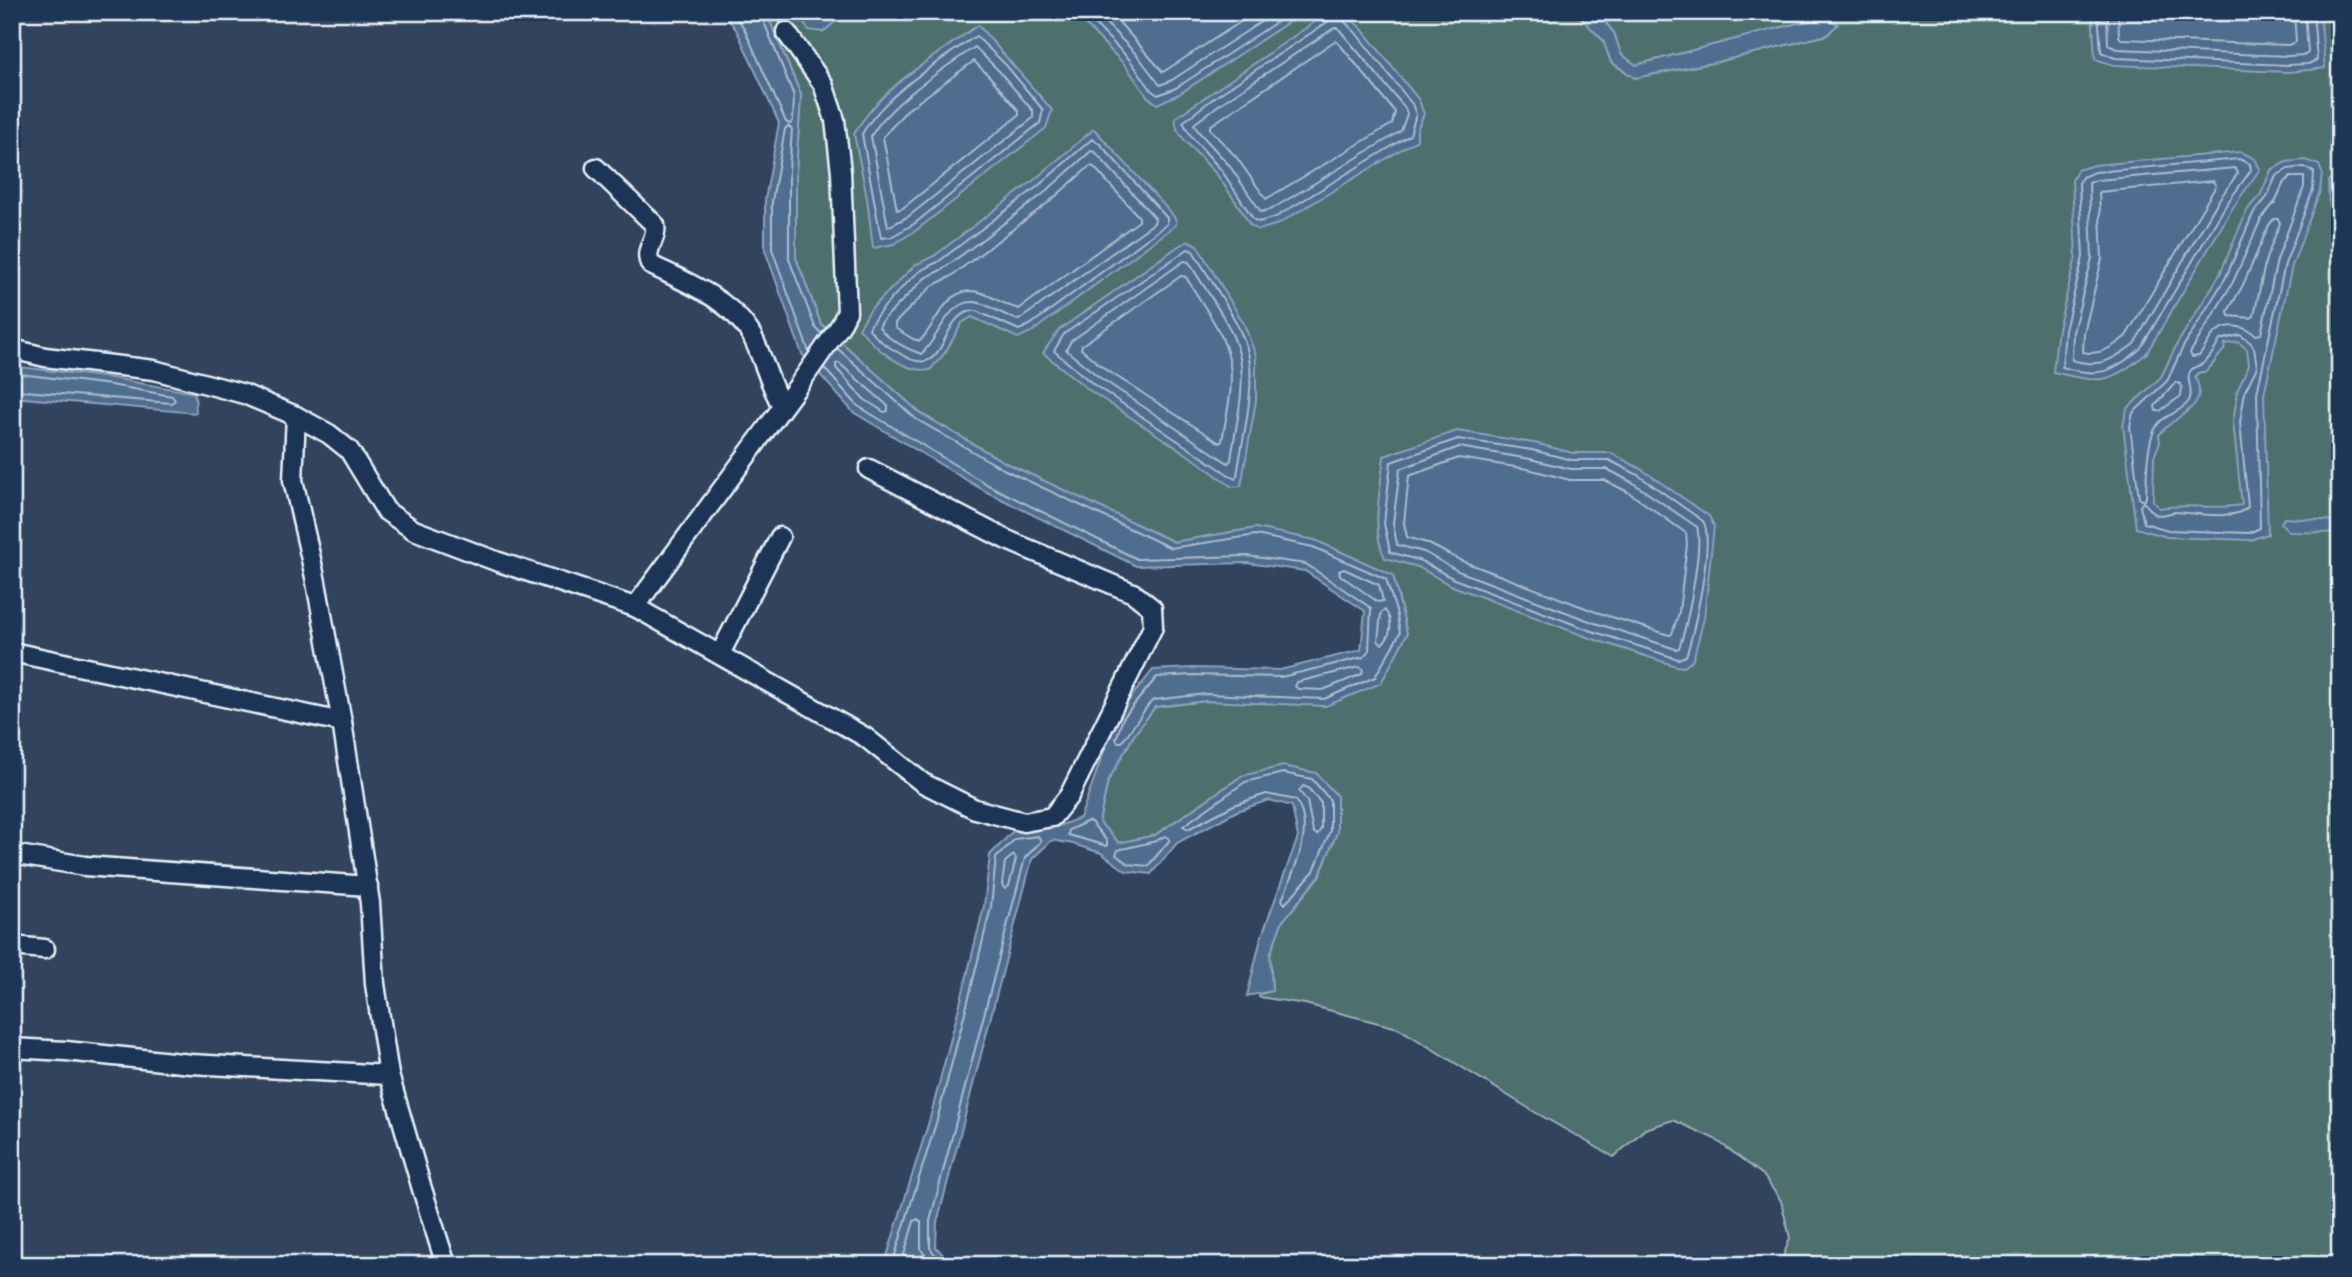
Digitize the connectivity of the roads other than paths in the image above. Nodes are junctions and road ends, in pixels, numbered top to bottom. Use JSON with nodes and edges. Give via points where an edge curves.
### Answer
{"nodes":[{"id":1,"x":786,"y":32,"type":"dead end"},
{"id":2,"x":596,"y":168,"type":"dead end"},
{"id":3,"x":12,"y":349,"type":"edge"},
{"id":4,"x":782,"y":406,"type":"junction"},
{"id":5,"x":296,"y":415,"type":"junction"},
{"id":6,"x":869,"y":469,"type":"dead end"},
{"id":7,"x":780,"y":537,"type":"dead end"},
{"id":8,"x":635,"y":607,"type":"junction"},
{"id":9,"x":12,"y":652,"type":"edge"},
{"id":10,"x":720,"y":654,"type":"junction"},
{"id":11,"x":342,"y":722,"type":"junction"},
{"id":12,"x":12,"y":853,"type":"edge"},
{"id":13,"x":368,"y":886,"type":"junction"},
{"id":14,"x":12,"y":946,"type":"edge"},
{"id":15,"x":45,"y":949,"type":"dead end"},
{"id":16,"x":12,"y":1048,"type":"edge"},
{"id":17,"x":389,"y":1075,"type":"junction"},
{"id":18,"x":446,"y":1265,"type":"edge"}],
"edges":[{"from":1,"to":4,"type":"street","via":[[823,84],[835,120],[847,312]]},
{"from":2,"to":4,"type":"street","via":[[656,225],[648,252],[651,265],[711,296],[742,321]]},
{"from":3,"to":5,"type":"street","via":[[154,370],[244,394]]},
{"from":4,"to":8,"type":"street"},
{"from":5,"to":8,"type":"street","via":[[349,450],[386,511],[414,530]]},
{"from":5,"to":11,"type":"street","via":[[293,480]]},
{"from":6,"to":10,"type":"street","via":[[1007,540],[1133,593],[1152,608],[1153,627],[1069,796],[1052,817],[1024,822],[975,809],[923,783],[864,737]]},
{"from":7,"to":10,"type":"street"},
{"from":8,"to":10,"type":"street"},
{"from":9,"to":11,"type":"street"},
{"from":11,"to":13,"type":"street"},
{"from":12,"to":13,"type":"street","via":[[85,866]]},
{"from":13,"to":17,"type":"street","via":[[375,984]]},
{"from":14,"to":15,"type":"street"},
{"from":16,"to":17,"type":"street"},
{"from":17,"to":18,"type":"street"}]}
